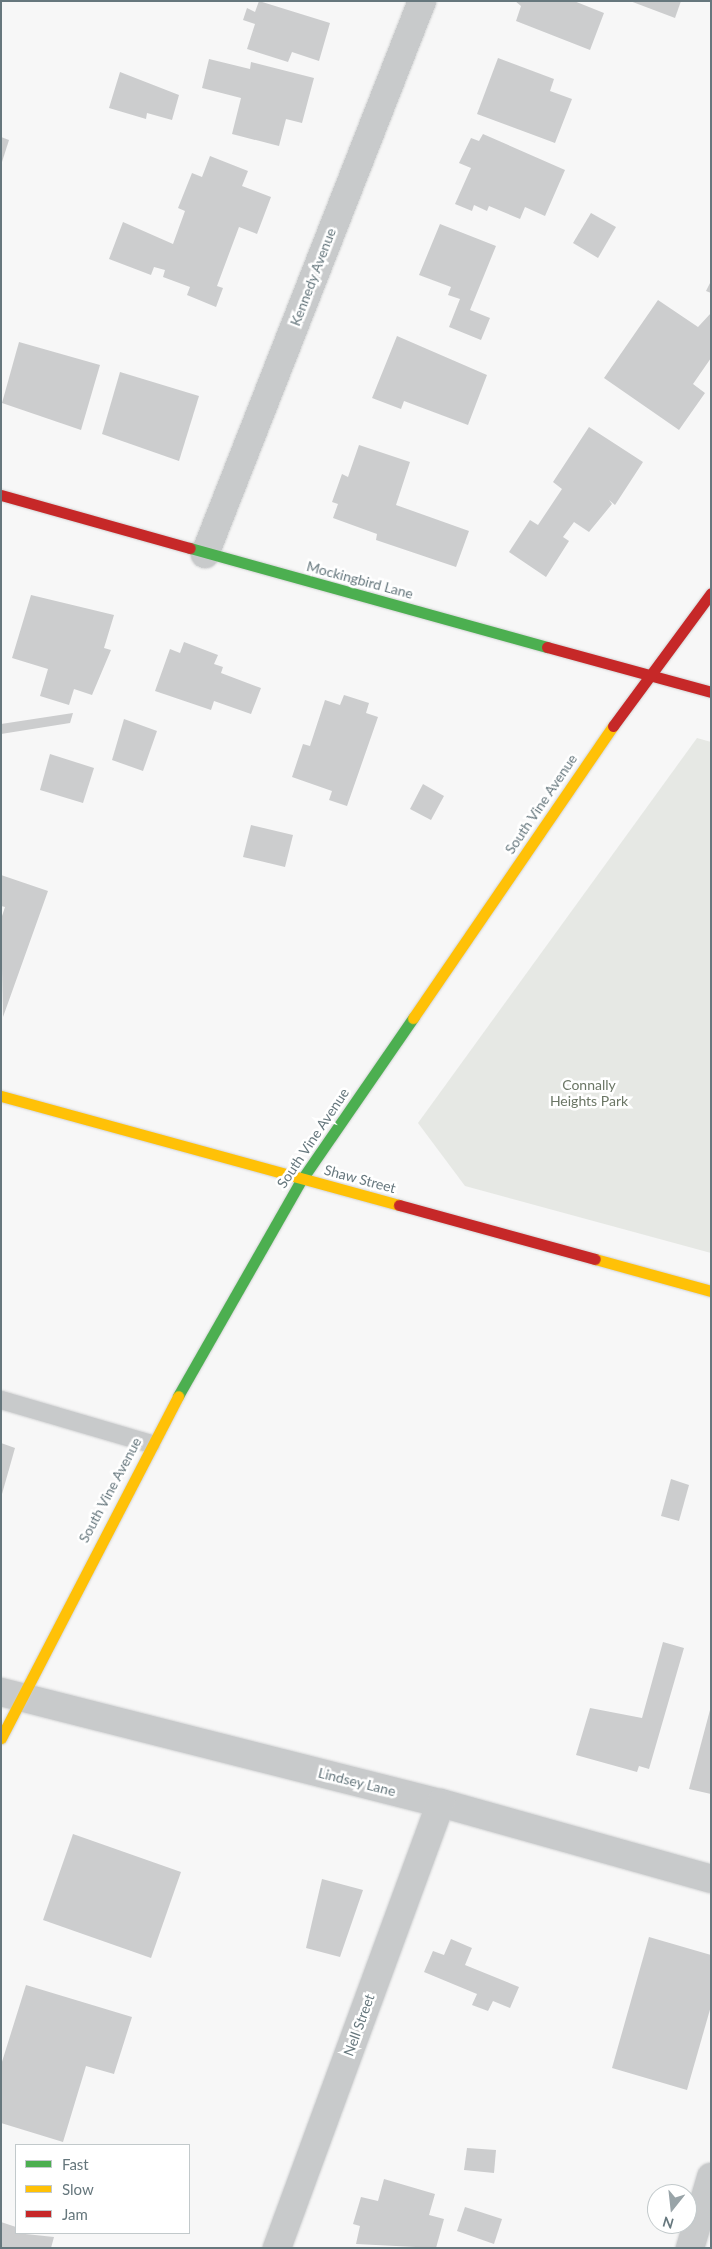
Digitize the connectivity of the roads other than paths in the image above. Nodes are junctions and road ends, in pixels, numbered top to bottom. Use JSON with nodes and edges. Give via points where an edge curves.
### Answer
{"nodes":[{"id":1,"x":422,"y":1,"type":"edge"},
{"id":2,"x":1,"y":495,"type":"edge"},
{"id":3,"x":205,"y":554,"type":"junction"},
{"id":4,"x":711,"y":593,"type":"edge"},
{"id":5,"x":648,"y":675,"type":"junction"},
{"id":6,"x":711,"y":692,"type":"edge"},
{"id":7,"x":1,"y":1096,"type":"edge"},
{"id":8,"x":302,"y":1179,"type":"junction"},
{"id":9,"x":711,"y":1290,"type":"edge"},
{"id":10,"x":1,"y":1400,"type":"edge"},
{"id":11,"x":151,"y":1444,"type":"junction"},
{"id":12,"x":11,"y":1695,"type":"edge"},
{"id":13,"x":1,"y":1738,"type":"edge"},
{"id":14,"x":441,"y":1802,"type":"junction"},
{"id":15,"x":711,"y":1879,"type":"edge"},
{"id":16,"x":711,"y":2177,"type":"edge"},
{"id":17,"x":277,"y":2248,"type":"edge"},
{"id":18,"x":690,"y":2248,"type":"edge"}],
"edges":[{"from":1,"to":3,"type":"street","name":"Kennedy Avenue"},
{"from":2,"to":3,"type":"street","name":"Mockingbird Lane"},
{"from":3,"to":5,"type":"street","name":"Mockingbird Lane"},
{"from":4,"to":5,"type":"street","name":"South Vine Avenue"},
{"from":5,"to":6,"type":"street","name":"Mockingbird Lane"},
{"from":5,"to":8,"type":"street","name":"South Vine Avenue"},
{"from":7,"to":8,"type":"street","name":"Shaw Street"},
{"from":8,"to":9,"type":"street","name":"Shaw Street"},
{"from":8,"to":11,"type":"street","name":"South Vine Avenue"},
{"from":10,"to":11,"type":"lane"},
{"from":11,"to":12,"type":"street","name":"South Vine Avenue"},
{"from":12,"to":13,"type":"street","name":"South Vine Avenue"},
{"from":12,"to":14,"type":"street","name":"Lindsey Lane"},
{"from":14,"to":15,"type":"street","name":"Lindsey Lane"},
{"from":14,"to":17,"type":"street","name":"Nell Street"},
{"from":16,"to":18,"type":"street"}]}
